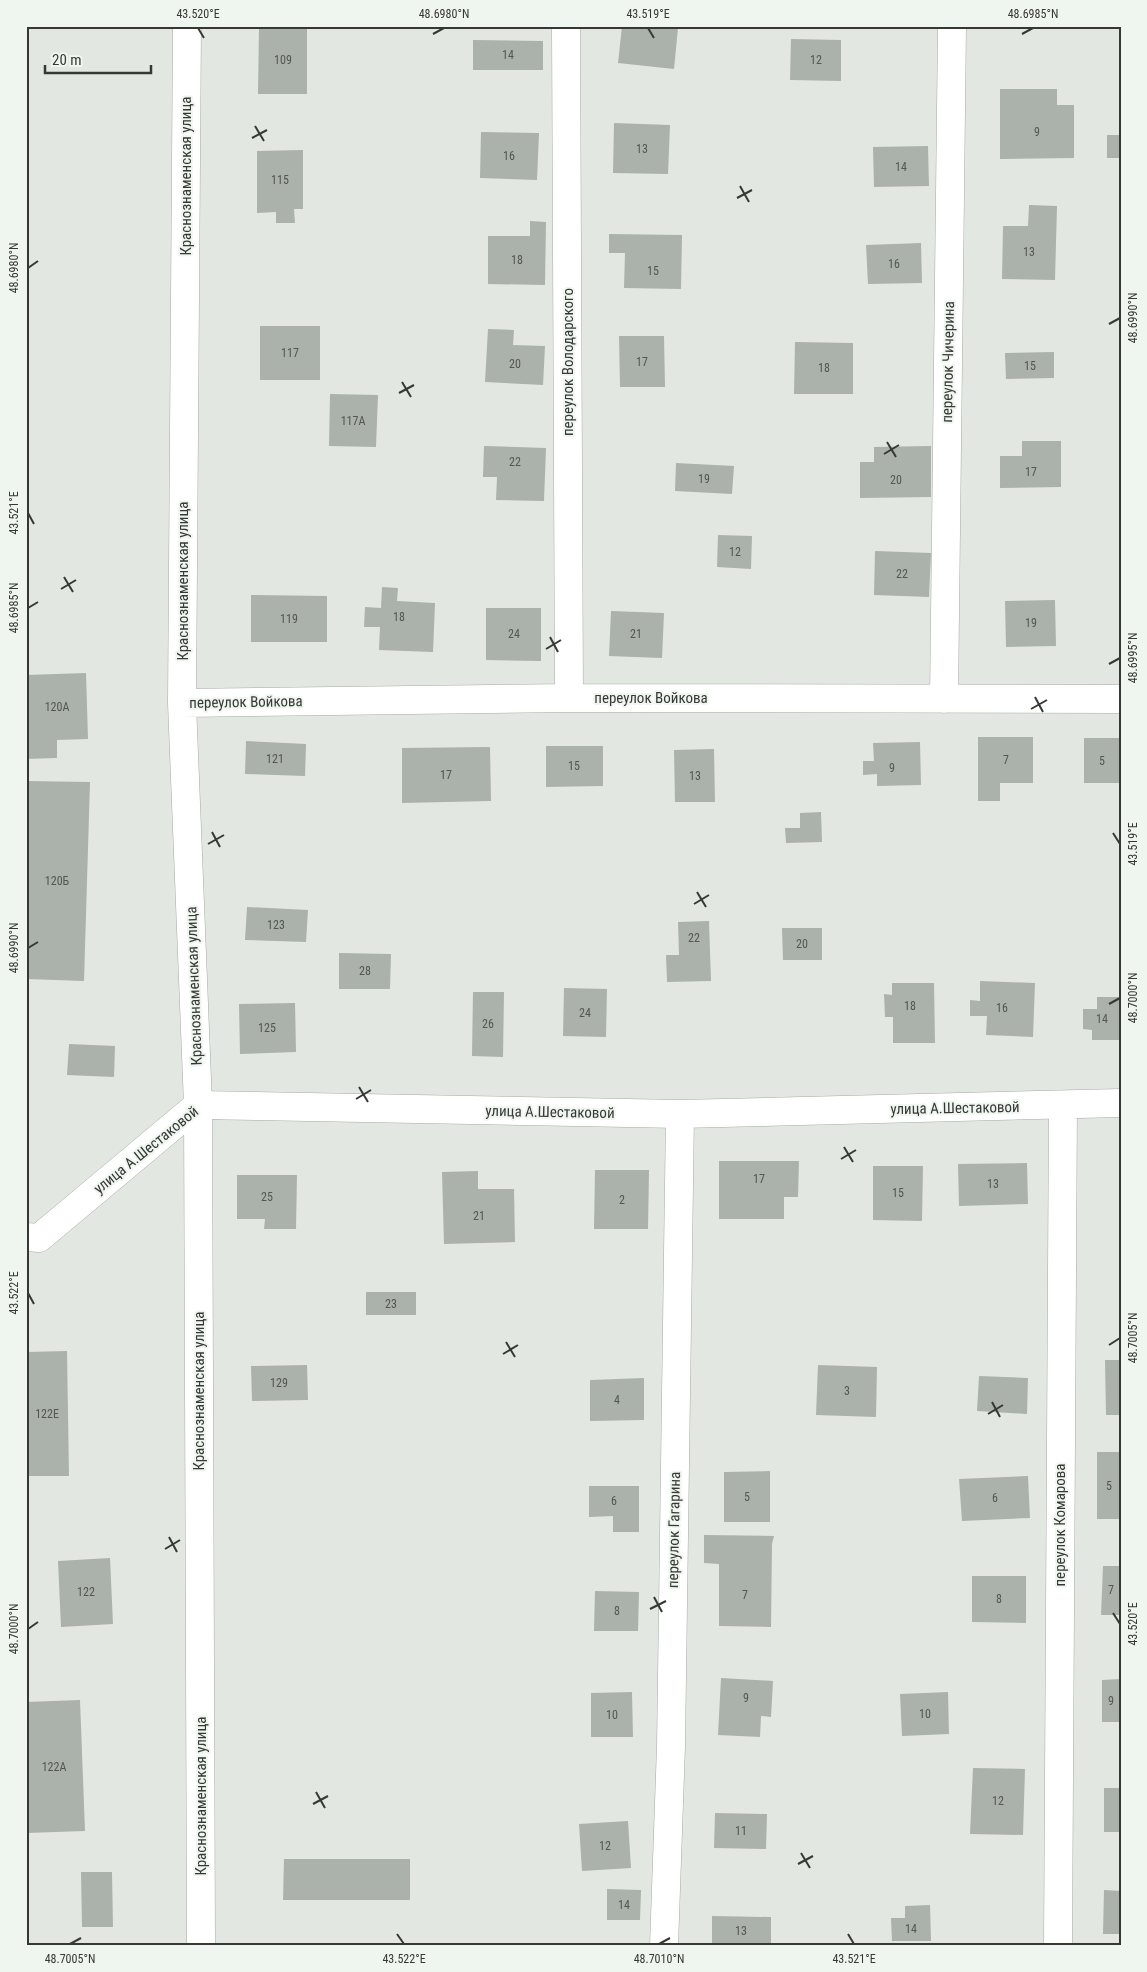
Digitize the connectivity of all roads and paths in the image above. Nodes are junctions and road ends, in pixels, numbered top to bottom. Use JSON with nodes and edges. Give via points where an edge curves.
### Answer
{"nodes":[{"id":1,"x":187,"y":26,"type":"edge"},
{"id":2,"x":566,"y":26,"type":"edge"},
{"id":3,"x":952,"y":26,"type":"edge"},
{"id":4,"x":569,"y":698,"type":"junction"},
{"id":5,"x":1121,"y":698,"type":"edge"},
{"id":6,"x":944,"y":699,"type":"junction"},
{"id":7,"x":182,"y":703,"type":"junction"},
{"id":8,"x":1121,"y":1103,"type":"edge"},
{"id":9,"x":198,"y":1105,"type":"junction"},
{"id":10,"x":1063,"y":1105,"type":"junction"},
{"id":11,"x":680,"y":1114,"type":"junction"},
{"id":12,"x":26,"y":1237,"type":"edge"},
{"id":13,"x":201,"y":1946,"type":"edge"},
{"id":14,"x":664,"y":1946,"type":"edge"},
{"id":15,"x":1058,"y":1946,"type":"edge"}],
"edges":[{"from":1,"to":7,"type":"street","name":"Краснознаменская улица"},
{"from":2,"to":4,"type":"street","name":"переулок Володарского"},
{"from":3,"to":6,"type":"street","name":"переулок Чичерина"},
{"from":4,"to":6,"type":"street","name":"переулок Войкова"},
{"from":4,"to":7,"type":"street","name":"переулок Войкова"},
{"from":5,"to":6,"type":"street","name":"переулок Войкова"},
{"from":7,"to":9,"type":"street","name":"Краснознаменская улица"},
{"from":8,"to":10,"type":"street","name":"улица А.Шестаковой"},
{"from":9,"to":11,"type":"street","name":"улица А.Шестаковой"},
{"from":9,"to":12,"type":"street","name":"улица А.Шестаковой","via":[[39,1238]]},
{"from":9,"to":13,"type":"street","name":"Краснознаменская улица"},
{"from":10,"to":11,"type":"street","name":"улица А.Шестаковой"},
{"from":10,"to":15,"type":"street","name":"переулок Комарова"},
{"from":11,"to":14,"type":"street","name":"переулок Гагарина","via":[[671,1736]]}]}
